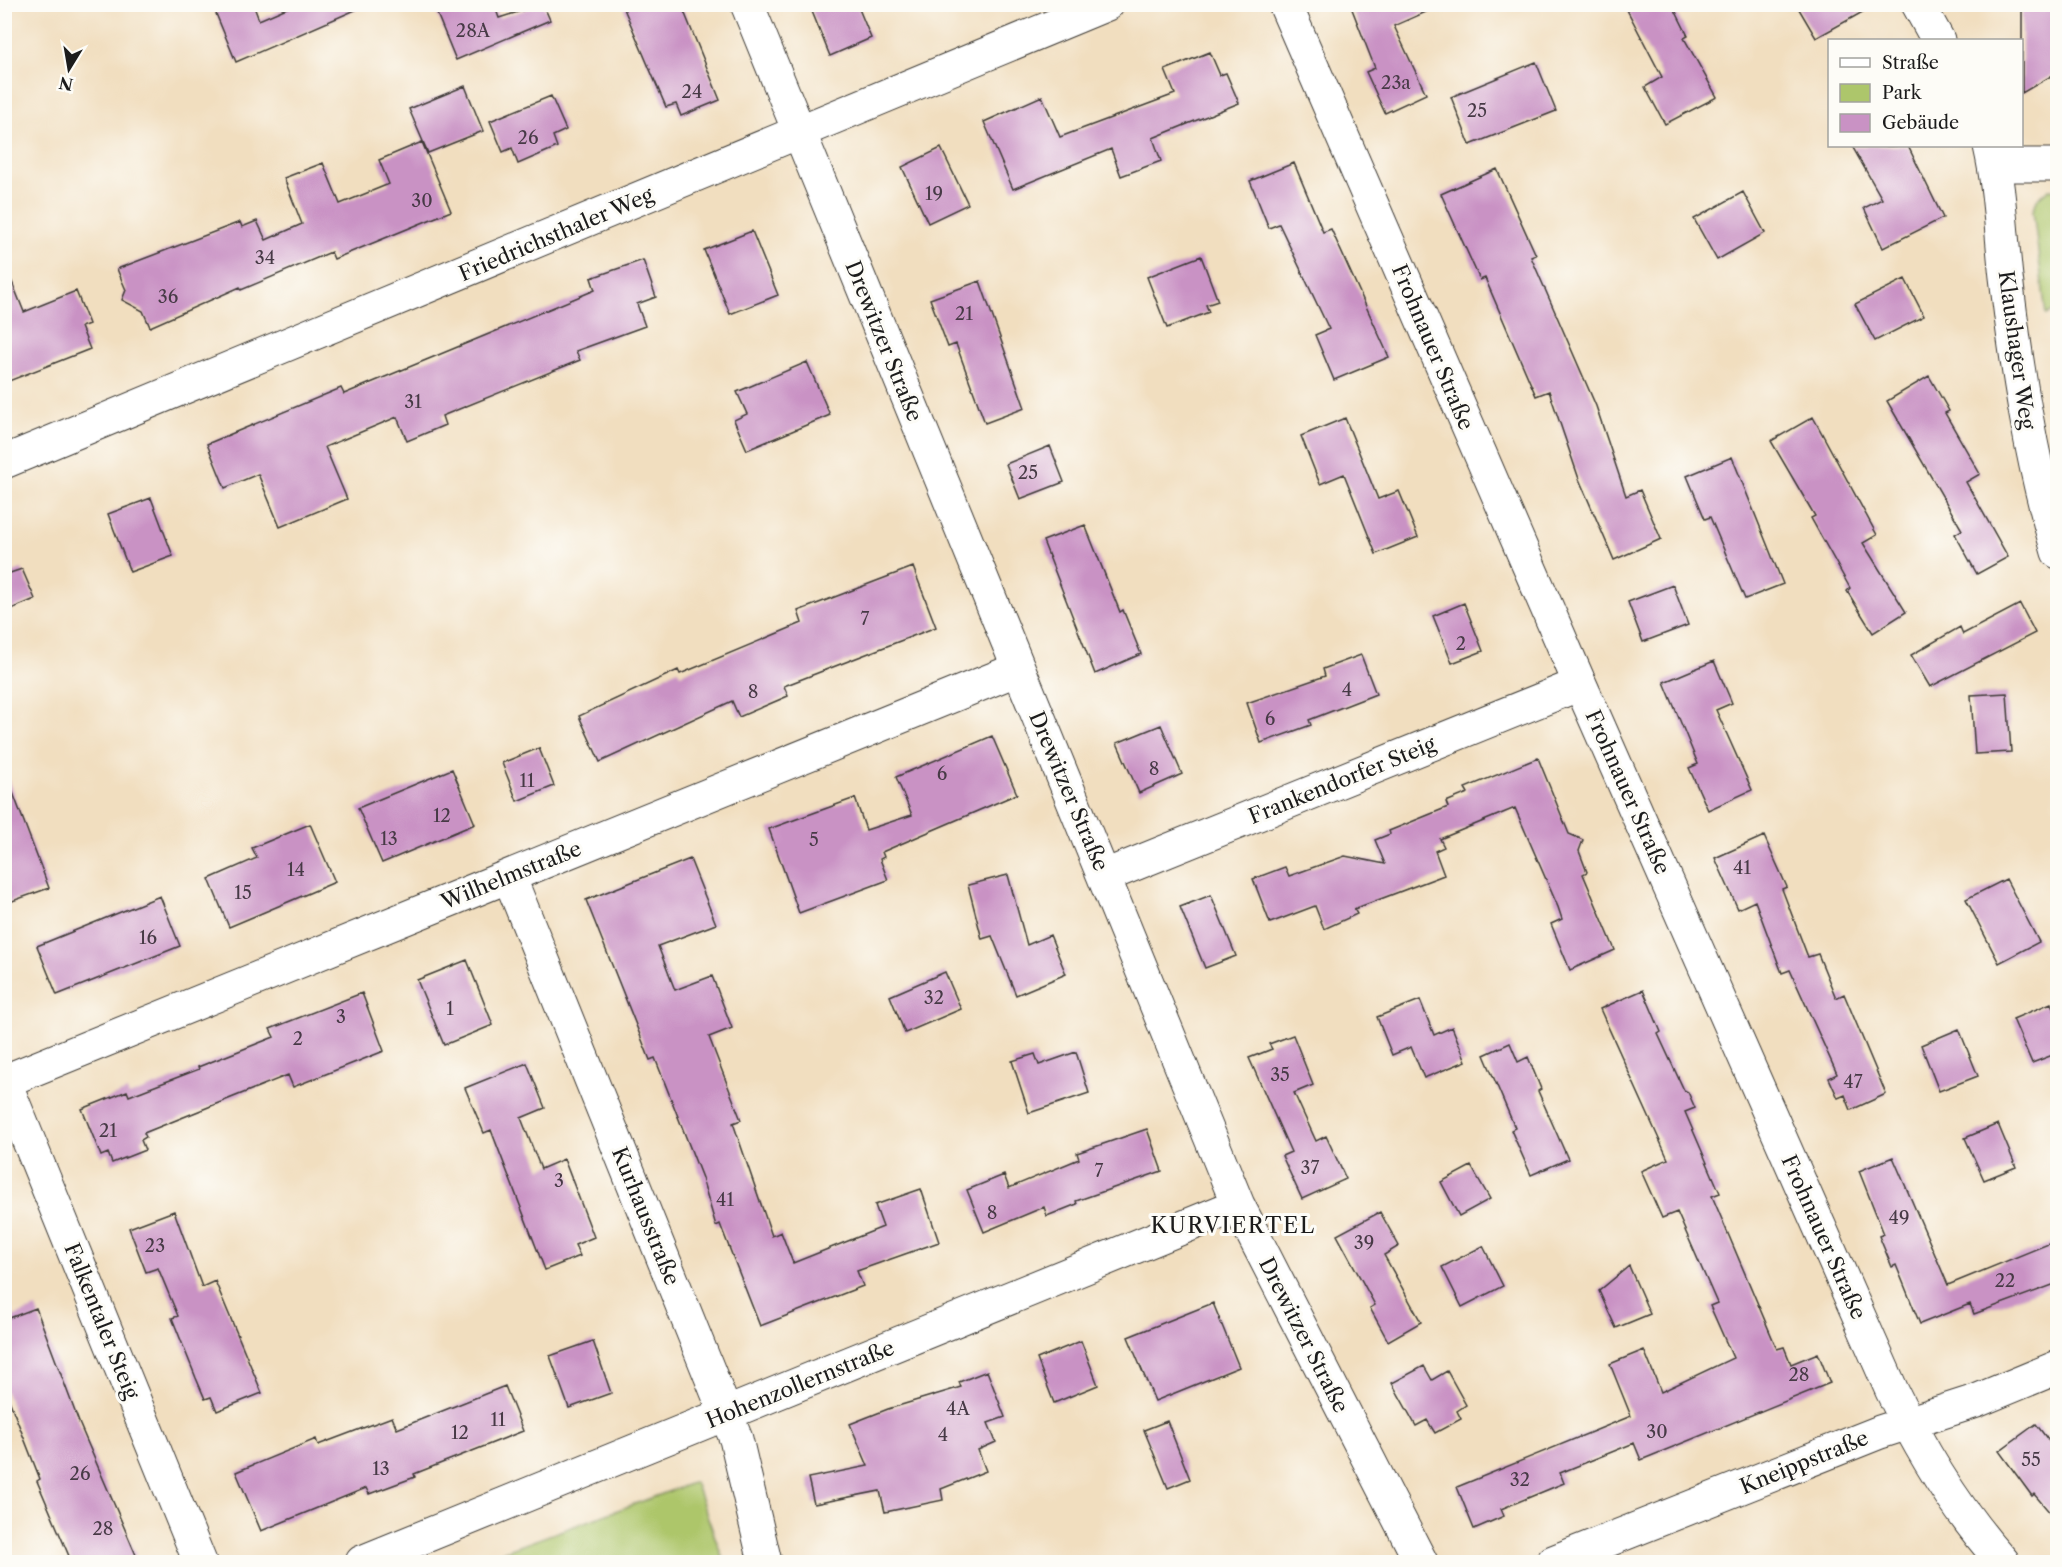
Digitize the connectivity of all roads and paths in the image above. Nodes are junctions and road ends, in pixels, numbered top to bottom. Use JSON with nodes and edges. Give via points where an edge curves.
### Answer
{"nodes":[{"id":1,"x":747,"y":4,"type":"edge"},
{"id":2,"x":1107,"y":4,"type":"edge"},
{"id":3,"x":1284,"y":4,"type":"edge"},
{"id":4,"x":1918,"y":4,"type":"edge"},
{"id":5,"x":1937,"y":39,"type":"edge"},
{"id":6,"x":800,"y":133,"type":"junction"},
{"id":7,"x":1992,"y":155,"type":"edge"},
{"id":8,"x":2058,"y":165,"type":"edge"},
{"id":9,"x":4,"y":462,"type":"edge"},
{"id":10,"x":2058,"y":552,"type":"edge"},
{"id":11,"x":1018,"y":669,"type":"junction"},
{"id":12,"x":1580,"y":684,"type":"junction"},
{"id":13,"x":509,"y":876,"type":"junction"},
{"id":14,"x":1105,"y":876,"type":"junction"},
{"id":15,"x":5,"y":1081,"type":"edge"},
{"id":16,"x":1238,"y":1205,"type":"junction"},
{"id":17,"x":2058,"y":1367,"type":"edge"},
{"id":18,"x":726,"y":1415,"type":"junction"},
{"id":19,"x":1907,"y":1423,"type":"junction"},
{"id":20,"x":200,"y":1563,"type":"edge"},
{"id":21,"x":362,"y":1563,"type":"edge"},
{"id":22,"x":765,"y":1563,"type":"edge"},
{"id":23,"x":1421,"y":1563,"type":"edge"},
{"id":24,"x":1553,"y":1563,"type":"edge"},
{"id":25,"x":2003,"y":1563,"type":"edge"}],
"edges":[{"from":1,"to":6,"type":"street","name":"Drewitzer Straße"},
{"from":2,"to":6,"type":"street","name":"Friedrichsthaler Weg"},
{"from":3,"to":12,"type":"street","name":"Frohnauer Straße"},
{"from":4,"to":5,"type":"street"},
{"from":6,"to":9,"type":"street","name":"Friedrichsthaler Weg"},
{"from":6,"to":11,"type":"street","name":"Drewitzer Straße"},
{"from":7,"to":8,"type":"street"},
{"from":7,"to":10,"type":"street","name":"Klaushager Weg","via":[[2022,403],[2043,503]]},
{"from":11,"to":13,"type":"street","name":"Wilhelmstraße"},
{"from":11,"to":14,"type":"street","name":"Drewitzer Straße"},
{"from":12,"to":14,"type":"street","name":"Frankendorfer Steig"},
{"from":12,"to":19,"type":"street","name":"Frohnauer Straße"},
{"from":13,"to":15,"type":"street","name":"Wilhelmstraße"},
{"from":13,"to":18,"type":"street","name":"Kurhausstraße"},
{"from":14,"to":16,"type":"street","name":"Drewitzer Straße"},
{"from":15,"to":20,"type":"street","name":"Falkentaler Steig"},
{"from":16,"to":18,"type":"street","name":"Hohenzollernstraße"},
{"from":16,"to":23,"type":"street","name":"Drewitzer Straße"},
{"from":17,"to":19,"type":"street","name":"Kneippstraße","via":[[1976,1401]]},
{"from":18,"to":21,"type":"street","name":"Hohenzollernstraße"},
{"from":18,"to":22,"type":"street","name":"Kurhausstraße","via":[[736,1439]]},
{"from":19,"to":24,"type":"street","name":"Kneippstraße"},
{"from":19,"to":25,"type":"street","name":"Frohnauer Straße","via":[[1954,1504]]}]}
